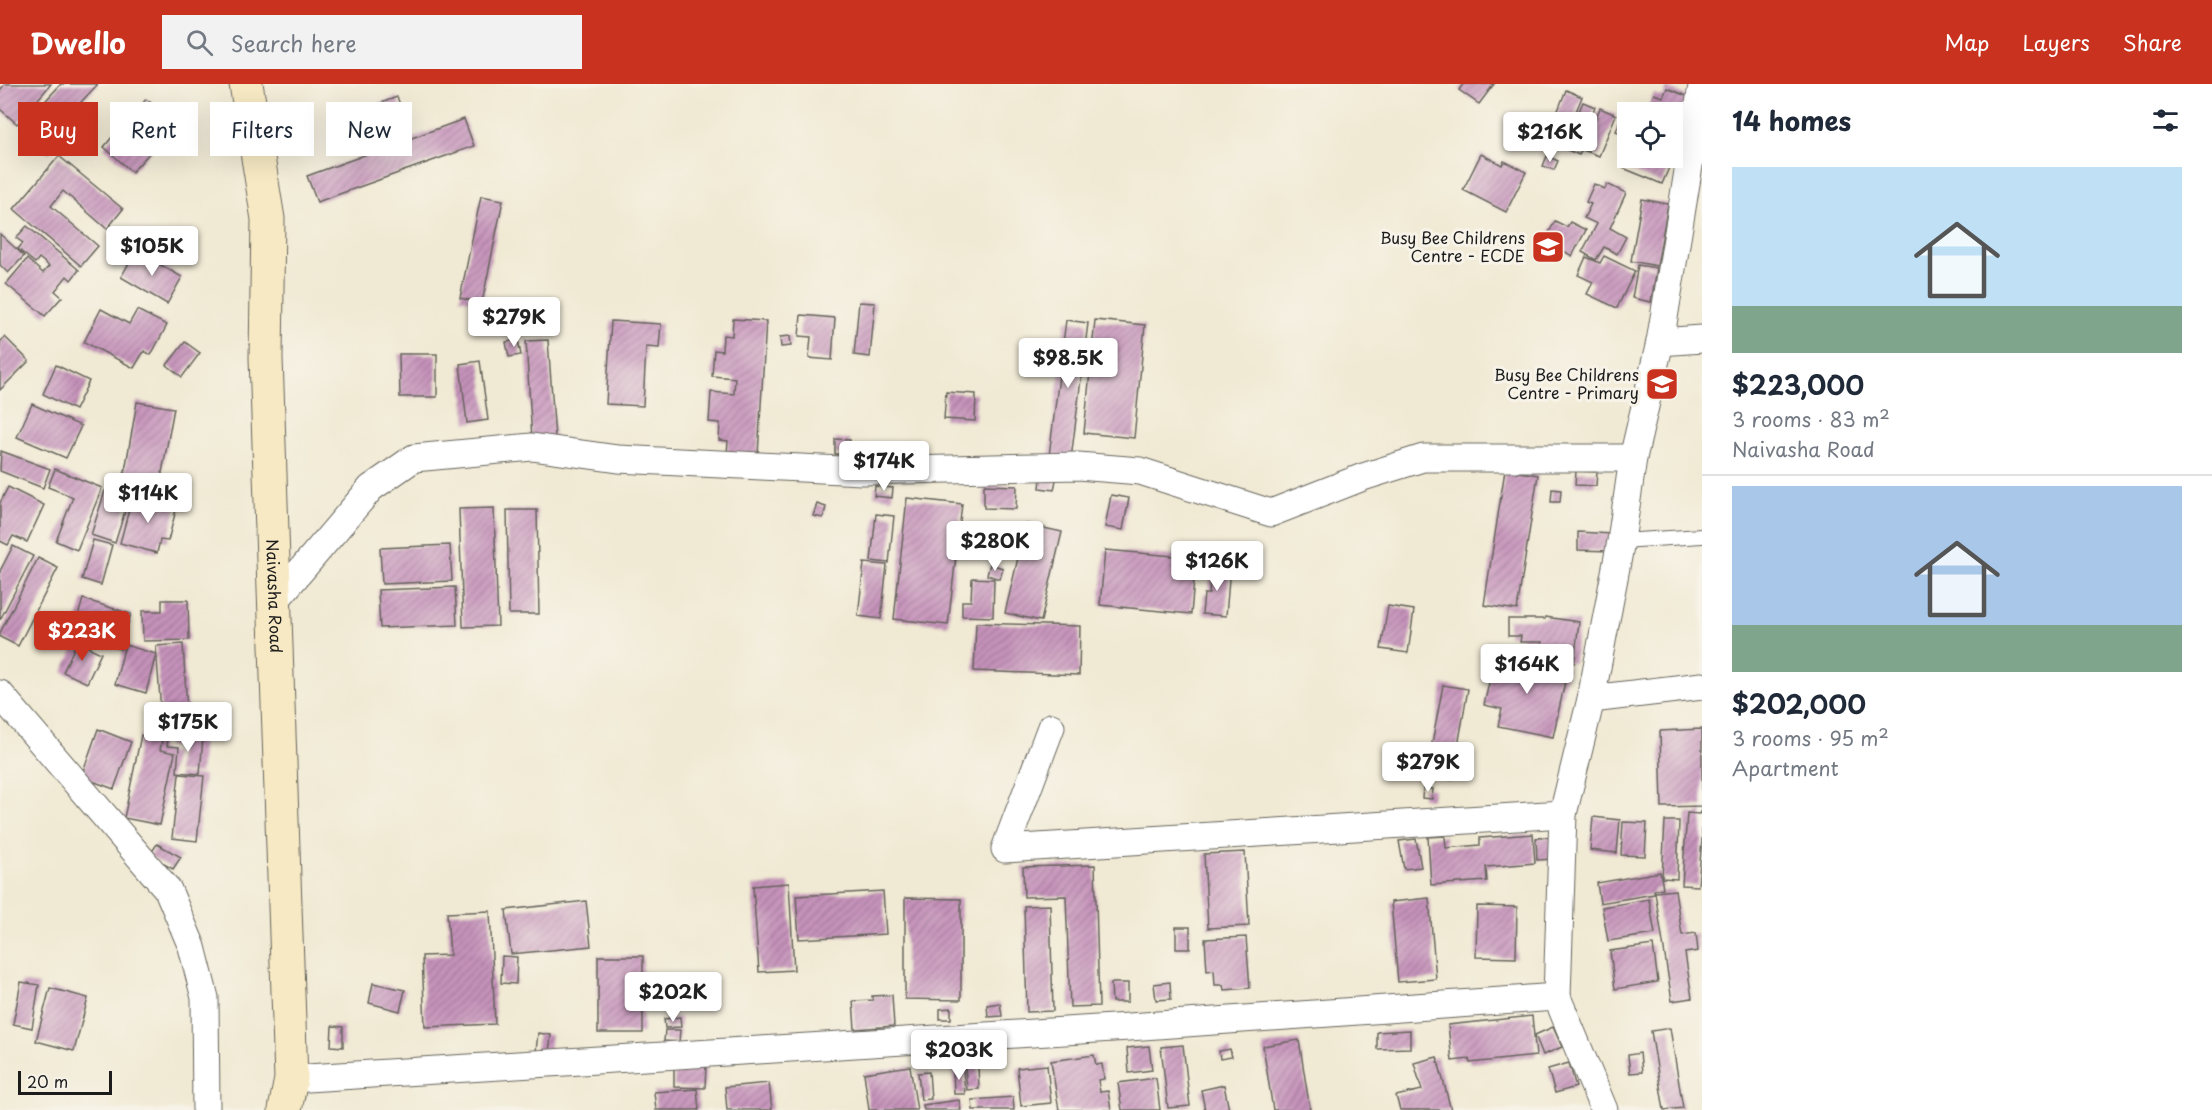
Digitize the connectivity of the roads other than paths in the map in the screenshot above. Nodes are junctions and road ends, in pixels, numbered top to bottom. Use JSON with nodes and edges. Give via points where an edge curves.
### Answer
{"nodes":[{"id":1,"x":246,"y":84,"type":"edge"},
{"id":2,"x":1702,"y":86,"type":"edge"},
{"id":3,"x":1702,"y":339,"type":"edge"},
{"id":4,"x":1660,"y":342,"type":"junction"},
{"id":5,"x":1633,"y":458,"type":"junction"},
{"id":6,"x":1702,"y":536,"type":"edge"},
{"id":7,"x":1621,"y":541,"type":"junction"},
{"id":8,"x":274,"y":602,"type":"junction"},
{"id":9,"x":1702,"y":686,"type":"edge"},
{"id":10,"x":0,"y":694,"type":"edge"},
{"id":11,"x":1591,"y":699,"type":"junction"},
{"id":12,"x":1051,"y":727,"type":"dead end"},
{"id":13,"x":1563,"y":814,"type":"junction"},
{"id":14,"x":1557,"y":997,"type":"junction"},
{"id":15,"x":288,"y":1095,"type":"edge"},
{"id":16,"x":206,"y":1110,"type":"edge"},
{"id":17,"x":1604,"y":1110,"type":"edge"}],
"edges":[{"from":1,"to":8,"type":"main road","name":"Naivasha Road","via":[[268,219],[266,358]]},
{"from":2,"to":4,"type":"street"},
{"from":3,"to":4,"type":"street"},
{"from":4,"to":5,"type":"street"},
{"from":5,"to":7,"type":"street"},
{"from":5,"to":8,"type":"street","via":[[1423,458],[1271,513],[1140,471],[1078,466],[862,471],[618,459],[532,447],[414,458],[371,488]]},
{"from":6,"to":7,"type":"lane"},
{"from":7,"to":11,"type":"street"},
{"from":8,"to":15,"type":"main road","name":"Naivasha Road"},
{"from":9,"to":11,"type":"street"},
{"from":10,"to":16,"type":"street","via":[[168,890],[192,947],[205,998]]},
{"from":11,"to":13,"type":"street"},
{"from":12,"to":13,"type":"street","via":[[1005,849]]},
{"from":13,"to":14,"type":"street"},
{"from":14,"to":15,"type":"street","via":[[1141,1026]]},
{"from":14,"to":17,"type":"street"}]}
